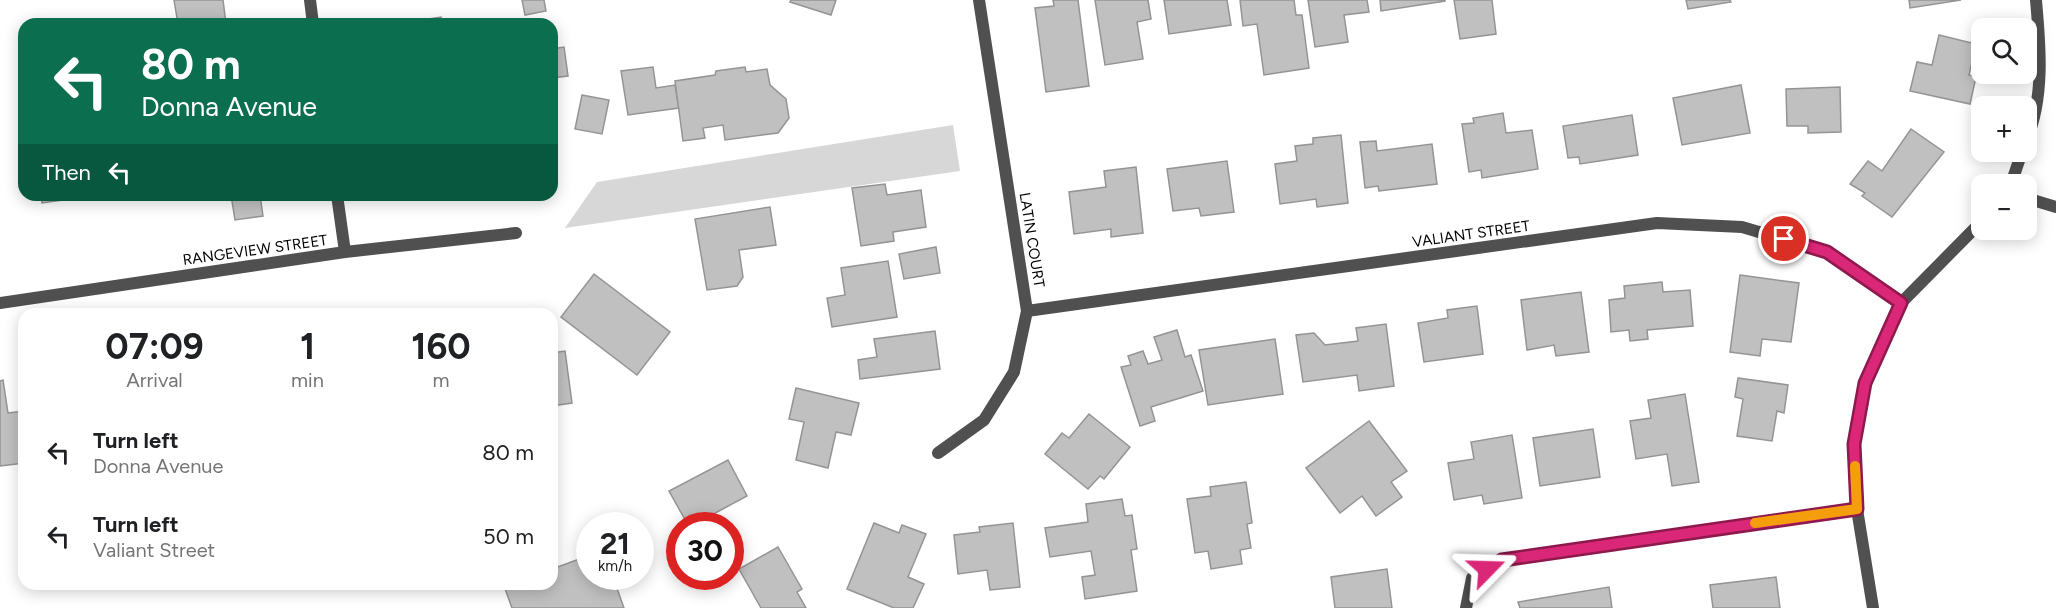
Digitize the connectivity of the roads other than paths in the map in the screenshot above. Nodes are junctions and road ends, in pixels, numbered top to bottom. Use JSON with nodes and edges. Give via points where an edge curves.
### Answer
{"nodes":[{"id":1,"x":310,"y":0,"type":"edge"},
{"id":2,"x":979,"y":0,"type":"edge"},
{"id":3,"x":2036,"y":0,"type":"edge"},
{"id":4,"x":312,"y":18,"type":"edge"},
{"id":5,"x":2037,"y":100,"type":"edge"},
{"id":6,"x":338,"y":201,"type":"edge"},
{"id":7,"x":2037,"y":201,"type":"edge"},
{"id":8,"x":2056,"y":207,"type":"edge"},
{"id":9,"x":1971,"y":232,"type":"edge"},
{"id":10,"x":516,"y":233,"type":"dead end"},
{"id":11,"x":345,"y":252,"type":"junction"},
{"id":12,"x":0,"y":303,"type":"edge"},
{"id":13,"x":1901,"y":303,"type":"junction"},
{"id":14,"x":1028,"y":311,"type":"junction"},
{"id":15,"x":938,"y":453,"type":"dead end"},
{"id":16,"x":1857,"y":509,"type":"junction"},
{"id":17,"x":1466,"y":608,"type":"edge"},
{"id":18,"x":1873,"y":608,"type":"edge"}],
"edges":[{"from":1,"to":4,"type":"street"},
{"from":2,"to":14,"type":"street","name":"LATIN COURT"},
{"from":3,"to":5,"type":"street","via":[[2040,44]]},
{"from":6,"to":11,"type":"street"},
{"from":7,"to":8,"type":"street"},
{"from":9,"to":13,"type":"street"},
{"from":10,"to":11,"type":"street","name":"RANGEVIEW STREET"},
{"from":11,"to":12,"type":"street","name":"RANGEVIEW STREET"},
{"from":13,"to":14,"type":"street","name":"VALIANT STREET","via":[[1827,252],[1742,227],[1657,223]]},
{"from":13,"to":16,"type":"street","via":[[1865,383],[1854,444]]},
{"from":14,"to":15,"type":"street","name":"LATIN COURT","via":[[1014,372],[984,420]]},
{"from":16,"to":17,"type":"street","via":[[1502,560],[1472,578]]},
{"from":16,"to":18,"type":"street"}]}
